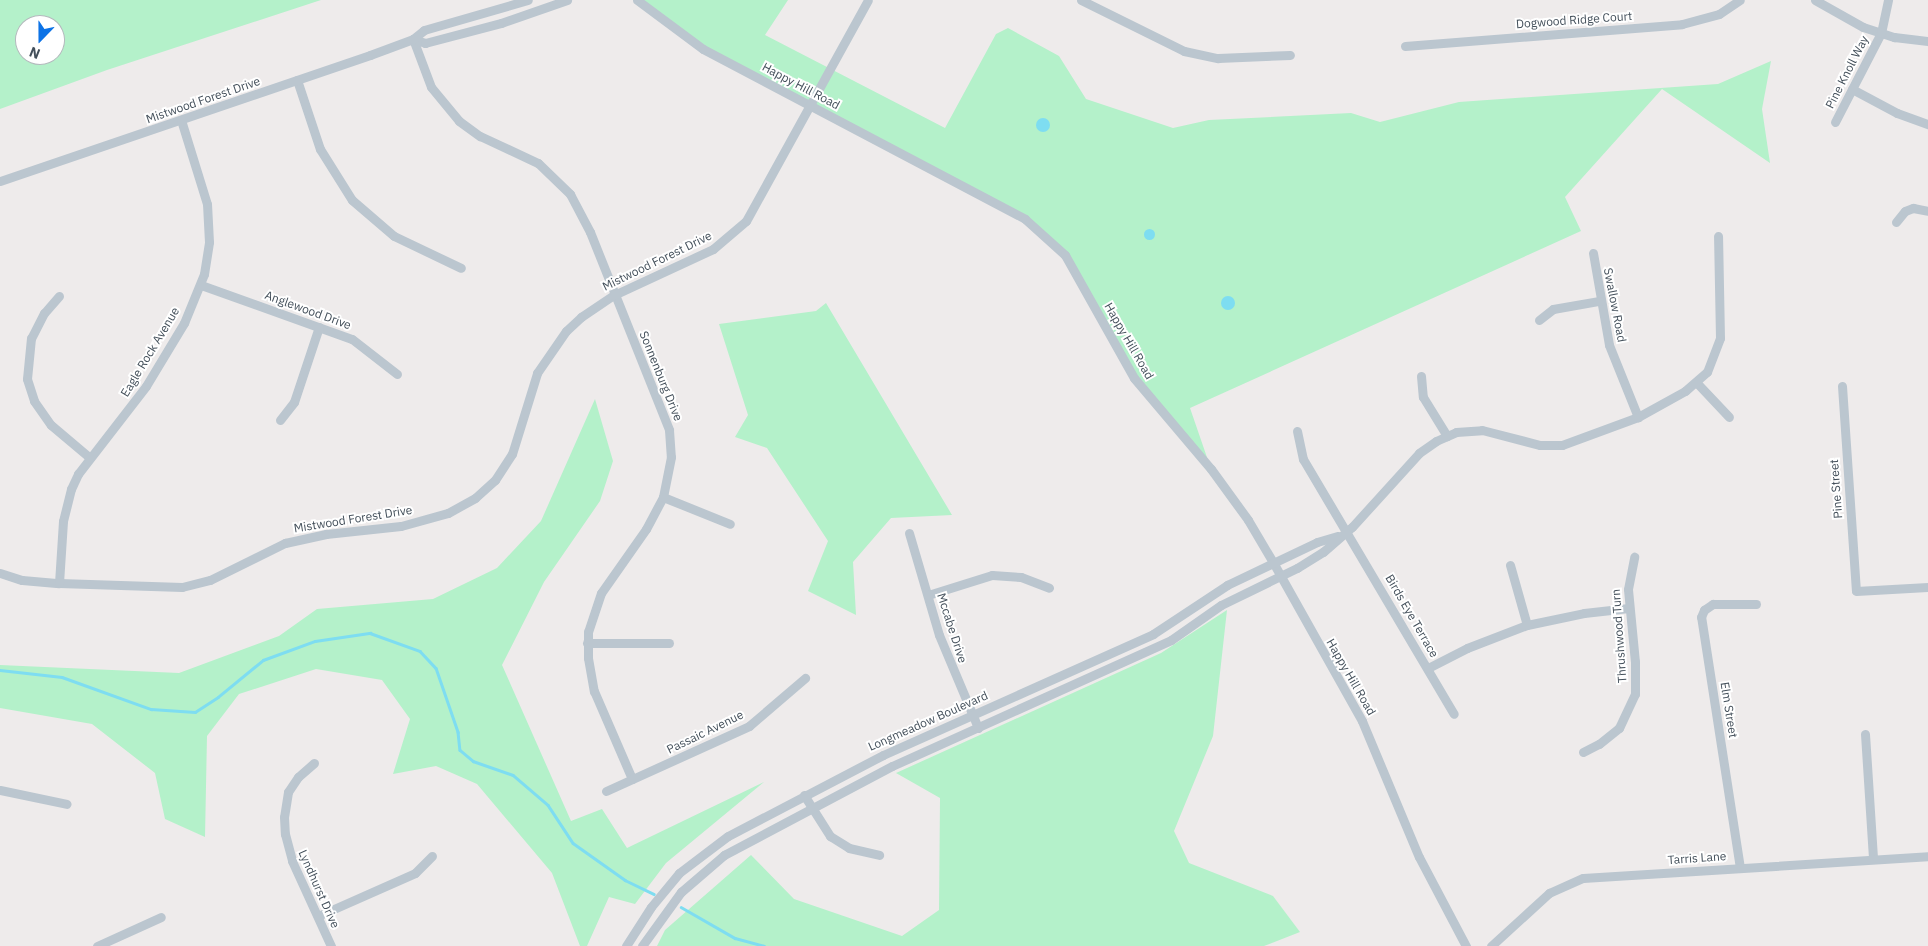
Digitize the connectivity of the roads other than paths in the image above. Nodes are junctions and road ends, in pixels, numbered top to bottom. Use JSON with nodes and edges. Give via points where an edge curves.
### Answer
{"nodes":[{"id":1,"x":528,"y":0,"type":"edge"},
{"id":2,"x":568,"y":0,"type":"edge"},
{"id":3,"x":637,"y":0,"type":"edge"},
{"id":4,"x":868,"y":0,"type":"edge"},
{"id":5,"x":1081,"y":0,"type":"edge"},
{"id":6,"x":1740,"y":0,"type":"edge"},
{"id":7,"x":1815,"y":0,"type":"edge"},
{"id":8,"x":1888,"y":0,"type":"edge"},
{"id":9,"x":1880,"y":33,"type":"junction"},
{"id":10,"x":413,"y":39,"type":"junction"},
{"id":11,"x":1928,"y":41,"type":"edge"},
{"id":12,"x":1405,"y":46,"type":"dead end"},
{"id":13,"x":1290,"y":55,"type":"dead end"},
{"id":14,"x":297,"y":80,"type":"junction"},
{"id":15,"x":1852,"y":89,"type":"junction"},
{"id":16,"x":811,"y":105,"type":"junction"},
{"id":17,"x":181,"y":120,"type":"junction"},
{"id":18,"x":1835,"y":122,"type":"dead end"},
{"id":19,"x":1928,"y":124,"type":"edge"},
{"id":20,"x":0,"y":181,"type":"edge"},
{"id":21,"x":1928,"y":210,"type":"edge"},
{"id":22,"x":1896,"y":222,"type":"dead end"},
{"id":23,"x":1718,"y":236,"type":"dead end"},
{"id":24,"x":1593,"y":253,"type":"dead end"},
{"id":25,"x":461,"y":268,"type":"dead end"},
{"id":26,"x":201,"y":285,"type":"junction"},
{"id":27,"x":614,"y":295,"type":"junction"},
{"id":28,"x":59,"y":296,"type":"dead end"},
{"id":29,"x":1599,"y":301,"type":"junction"},
{"id":30,"x":1539,"y":320,"type":"dead end"},
{"id":31,"x":319,"y":327,"type":"junction"},
{"id":32,"x":397,"y":374,"type":"dead end"},
{"id":33,"x":1421,"y":376,"type":"dead end"},
{"id":34,"x":1696,"y":382,"type":"junction"},
{"id":35,"x":1842,"y":386,"type":"dead end"},
{"id":36,"x":1638,"y":417,"type":"junction"},
{"id":37,"x":1729,"y":417,"type":"dead end"},
{"id":38,"x":280,"y":420,"type":"dead end"},
{"id":39,"x":1297,"y":431,"type":"dead end"},
{"id":40,"x":1447,"y":436,"type":"junction"},
{"id":41,"x":90,"y":458,"type":"junction"},
{"id":42,"x":663,"y":497,"type":"junction"},
{"id":43,"x":730,"y":524,"type":"dead end"},
{"id":44,"x":909,"y":533,"type":"dead end"},
{"id":45,"x":1344,"y":533,"type":"junction"},
{"id":46,"x":1634,"y":557,"type":"dead end"},
{"id":47,"x":1274,"y":564,"type":"junction"},
{"id":48,"x":1510,"y":564,"type":"dead end"},
{"id":49,"x":0,"y":573,"type":"edge"},
{"id":50,"x":1281,"y":576,"type":"junction"},
{"id":51,"x":59,"y":583,"type":"junction"},
{"id":52,"x":1928,"y":587,"type":"edge"},
{"id":53,"x":1049,"y":588,"type":"dead end"},
{"id":54,"x":928,"y":596,"type":"junction"},
{"id":55,"x":1756,"y":604,"type":"dead end"},
{"id":56,"x":1629,"y":608,"type":"junction"},
{"id":57,"x":1527,"y":625,"type":"junction"},
{"id":58,"x":587,"y":643,"type":"junction"},
{"id":59,"x":669,"y":643,"type":"dead end"},
{"id":60,"x":1428,"y":668,"type":"junction"},
{"id":61,"x":805,"y":678,"type":"dead end"},
{"id":62,"x":1454,"y":714,"type":"dead end"},
{"id":63,"x":972,"y":715,"type":"junction"},
{"id":64,"x":978,"y":728,"type":"junction"},
{"id":65,"x":1865,"y":734,"type":"dead end"},
{"id":66,"x":1583,"y":752,"type":"dead end"},
{"id":67,"x":314,"y":763,"type":"dead end"},
{"id":68,"x":632,"y":779,"type":"junction"},
{"id":69,"x":0,"y":790,"type":"edge"},
{"id":70,"x":606,"y":791,"type":"dead end"},
{"id":71,"x":804,"y":795,"type":"junction"},
{"id":72,"x":67,"y":804,"type":"dead end"},
{"id":73,"x":811,"y":807,"type":"junction"},
{"id":74,"x":879,"y":855,"type":"dead end"},
{"id":75,"x":432,"y":856,"type":"dead end"},
{"id":76,"x":1928,"y":856,"type":"edge"},
{"id":77,"x":1873,"y":859,"type":"junction"},
{"id":78,"x":1740,"y":868,"type":"junction"},
{"id":79,"x":318,"y":916,"type":"junction"},
{"id":80,"x":161,"y":917,"type":"dead end"},
{"id":81,"x":97,"y":946,"type":"edge"},
{"id":82,"x":331,"y":946,"type":"edge"},
{"id":83,"x":626,"y":946,"type":"edge"},
{"id":84,"x":642,"y":946,"type":"edge"},
{"id":85,"x":1466,"y":946,"type":"edge"},
{"id":86,"x":1491,"y":946,"type":"edge"}],
"edges":[{"from":1,"to":10,"type":"street","name":"Mistwood Forest Drive","via":[[424,30]]},
{"from":2,"to":10,"type":"street","name":"Mistwood Forest Drive","via":[[501,23],[425,43]]},
{"from":3,"to":16,"type":"street","name":"Happy Hill Road","via":[[704,48]]},
{"from":4,"to":16,"type":"street","name":"Mistwood Forest Drive"},
{"from":5,"to":13,"type":"street","via":[[1149,36],[1191,52],[1244,59]]},
{"from":6,"to":12,"type":"street","name":"Dogwood Ridge Court","via":[[1712,16],[1682,24]]},
{"from":7,"to":9,"type":"street","via":[[1844,19]]},
{"from":8,"to":9,"type":"street","name":"Pine Knoll Way"},
{"from":9,"to":11,"type":"street"},
{"from":9,"to":15,"type":"street","name":"Pine Knoll Way"},
{"from":10,"to":14,"type":"street","name":"Mistwood Forest Drive"},
{"from":10,"to":27,"type":"street","name":"Sonnenburg Drive","via":[[431,87],[458,121],[480,136],[523,154],[562,184],[579,209]]},
{"from":14,"to":17,"type":"street","name":"Mistwood Forest Drive"},
{"from":14,"to":25,"type":"street","via":[[320,149],[352,200],[394,236]]},
{"from":15,"to":18,"type":"street","name":"Pine Knoll Way"},
{"from":15,"to":19,"type":"street","via":[[1896,113]]},
{"from":16,"to":27,"type":"street","name":"Mistwood Forest Drive","via":[[756,208],[736,232],[713,249]]},
{"from":16,"to":47,"type":"street","name":"Happy Hill Road","via":[[1025,219],[1053,242],[1071,264],[1134,378],[1222,484]]},
{"from":17,"to":20,"type":"street","name":"Mistwood Forest Drive"},
{"from":17,"to":26,"type":"street","name":"Eagle Rock Avenue","via":[[207,204],[209,242]]},
{"from":21,"to":22,"type":"street","via":[[1913,208]]},
{"from":23,"to":34,"type":"street","via":[[1720,338],[1711,364]]},
{"from":24,"to":29,"type":"street","name":"Swallow Road"},
{"from":26,"to":31,"type":"street","name":"Anglewood Drive"},
{"from":26,"to":41,"type":"street","name":"Eagle Rock Avenue","via":[[184,323],[146,386]]},
{"from":27,"to":42,"type":"street","name":"Sonnenburg Drive","via":[[669,430],[671,457]]},
{"from":27,"to":51,"type":"street","name":"Mistwood Forest Drive","via":[[581,316],[553,347],[531,387],[512,454],[486,488],[462,507],[401,526],[326,534],[285,543],[224,574],[190,585]]},
{"from":28,"to":41,"type":"street","via":[[44,313],[31,338],[27,379],[34,401],[51,425]]},
{"from":29,"to":30,"type":"street","via":[[1553,309]]},
{"from":29,"to":36,"type":"street","name":"Swallow Road","via":[[1609,345]]},
{"from":31,"to":32,"type":"street","name":"Anglewood Drive","via":[[366,347]]},
{"from":31,"to":38,"type":"street","via":[[294,402]]},
{"from":33,"to":40,"type":"street","via":[[1424,396]]},
{"from":34,"to":36,"type":"street"},
{"from":34,"to":37,"type":"street"},
{"from":35,"to":52,"type":"street","name":"Pine Street","via":[[1856,591]]},
{"from":36,"to":40,"type":"street","via":[[1562,445],[1540,445],[1482,430]]},
{"from":39,"to":45,"type":"street","name":"Birds Eye Terrace","via":[[1303,459]]},
{"from":40,"to":45,"type":"street","via":[[1419,453]]},
{"from":41,"to":51,"type":"street","name":"Eagle Rock Avenue","via":[[78,474],[67,503]]},
{"from":42,"to":43,"type":"street"},
{"from":42,"to":58,"type":"street","name":"Sonnenburg Drive","via":[[646,530],[601,593]]},
{"from":44,"to":54,"type":"street","name":"Mccabe Drive"},
{"from":45,"to":47,"type":"street","name":"Longmeadow Boulevard","via":[[1317,542]]},
{"from":45,"to":50,"type":"street","via":[[1323,552]]},
{"from":45,"to":60,"type":"street","name":"Birds Eye Terrace"},
{"from":46,"to":56,"type":"street","name":"Thrushwood Turn","via":[[1628,580]]},
{"from":47,"to":50,"type":"street","name":"Happy Hill Road"},
{"from":47,"to":63,"type":"street","name":"Longmeadow Boulevard","via":[[1227,585],[1153,634]]},
{"from":48,"to":57,"type":"street"},
{"from":49,"to":51,"type":"street","name":"Mistwood Forest Drive","via":[[22,580]]},
{"from":50,"to":64,"type":"street","via":[[1221,605],[1171,640]]},
{"from":50,"to":85,"type":"street","name":"Happy Hill Road","via":[[1362,721],[1419,857]]},
{"from":53,"to":54,"type":"street","via":[[1021,577],[992,575]]},
{"from":54,"to":63,"type":"street","name":"Mccabe Drive","via":[[939,635]]},
{"from":55,"to":78,"type":"street","name":"Elm Street","via":[[1713,604],[1704,610],[1701,617]]},
{"from":56,"to":57,"type":"street"},
{"from":56,"to":66,"type":"street","name":"Thrushwood Turn","via":[[1635,662],[1632,701],[1618,728]]},
{"from":57,"to":60,"type":"street","via":[[1467,648]]},
{"from":58,"to":59,"type":"street"},
{"from":58,"to":68,"type":"street","name":"Sonnenburg Drive","via":[[594,691]]},
{"from":60,"to":62,"type":"street","name":"Birds Eye Terrace"},
{"from":61,"to":68,"type":"street","name":"Passaic Avenue","via":[[749,726]]},
{"from":63,"to":64,"type":"street","name":"Mccabe Drive"},
{"from":63,"to":71,"type":"street","name":"Longmeadow Boulevard"},
{"from":64,"to":73,"type":"street"},
{"from":65,"to":77,"type":"street"},
{"from":67,"to":79,"type":"street","name":"Lyndhurst Drive","via":[[292,784],[284,817],[292,861]]},
{"from":68,"to":70,"type":"street","name":"Passaic Avenue"},
{"from":69,"to":72,"type":"street"},
{"from":71,"to":73,"type":"street"},
{"from":71,"to":83,"type":"street","name":"Longmeadow Boulevard","via":[[728,836],[690,863],[655,901]]},
{"from":73,"to":74,"type":"street","via":[[824,830],[839,843]]},
{"from":73,"to":84,"type":"street","via":[[709,866],[672,903]]},
{"from":75,"to":79,"type":"street","via":[[415,873]]},
{"from":76,"to":77,"type":"street","name":"Tarris Lane"},
{"from":77,"to":78,"type":"street","name":"Tarris Lane"},
{"from":78,"to":86,"type":"street","name":"Tarris Lane","via":[[1571,881],[1549,893]]},
{"from":79,"to":82,"type":"street","name":"Lyndhurst Drive"},
{"from":80,"to":81,"type":"street"}]}
